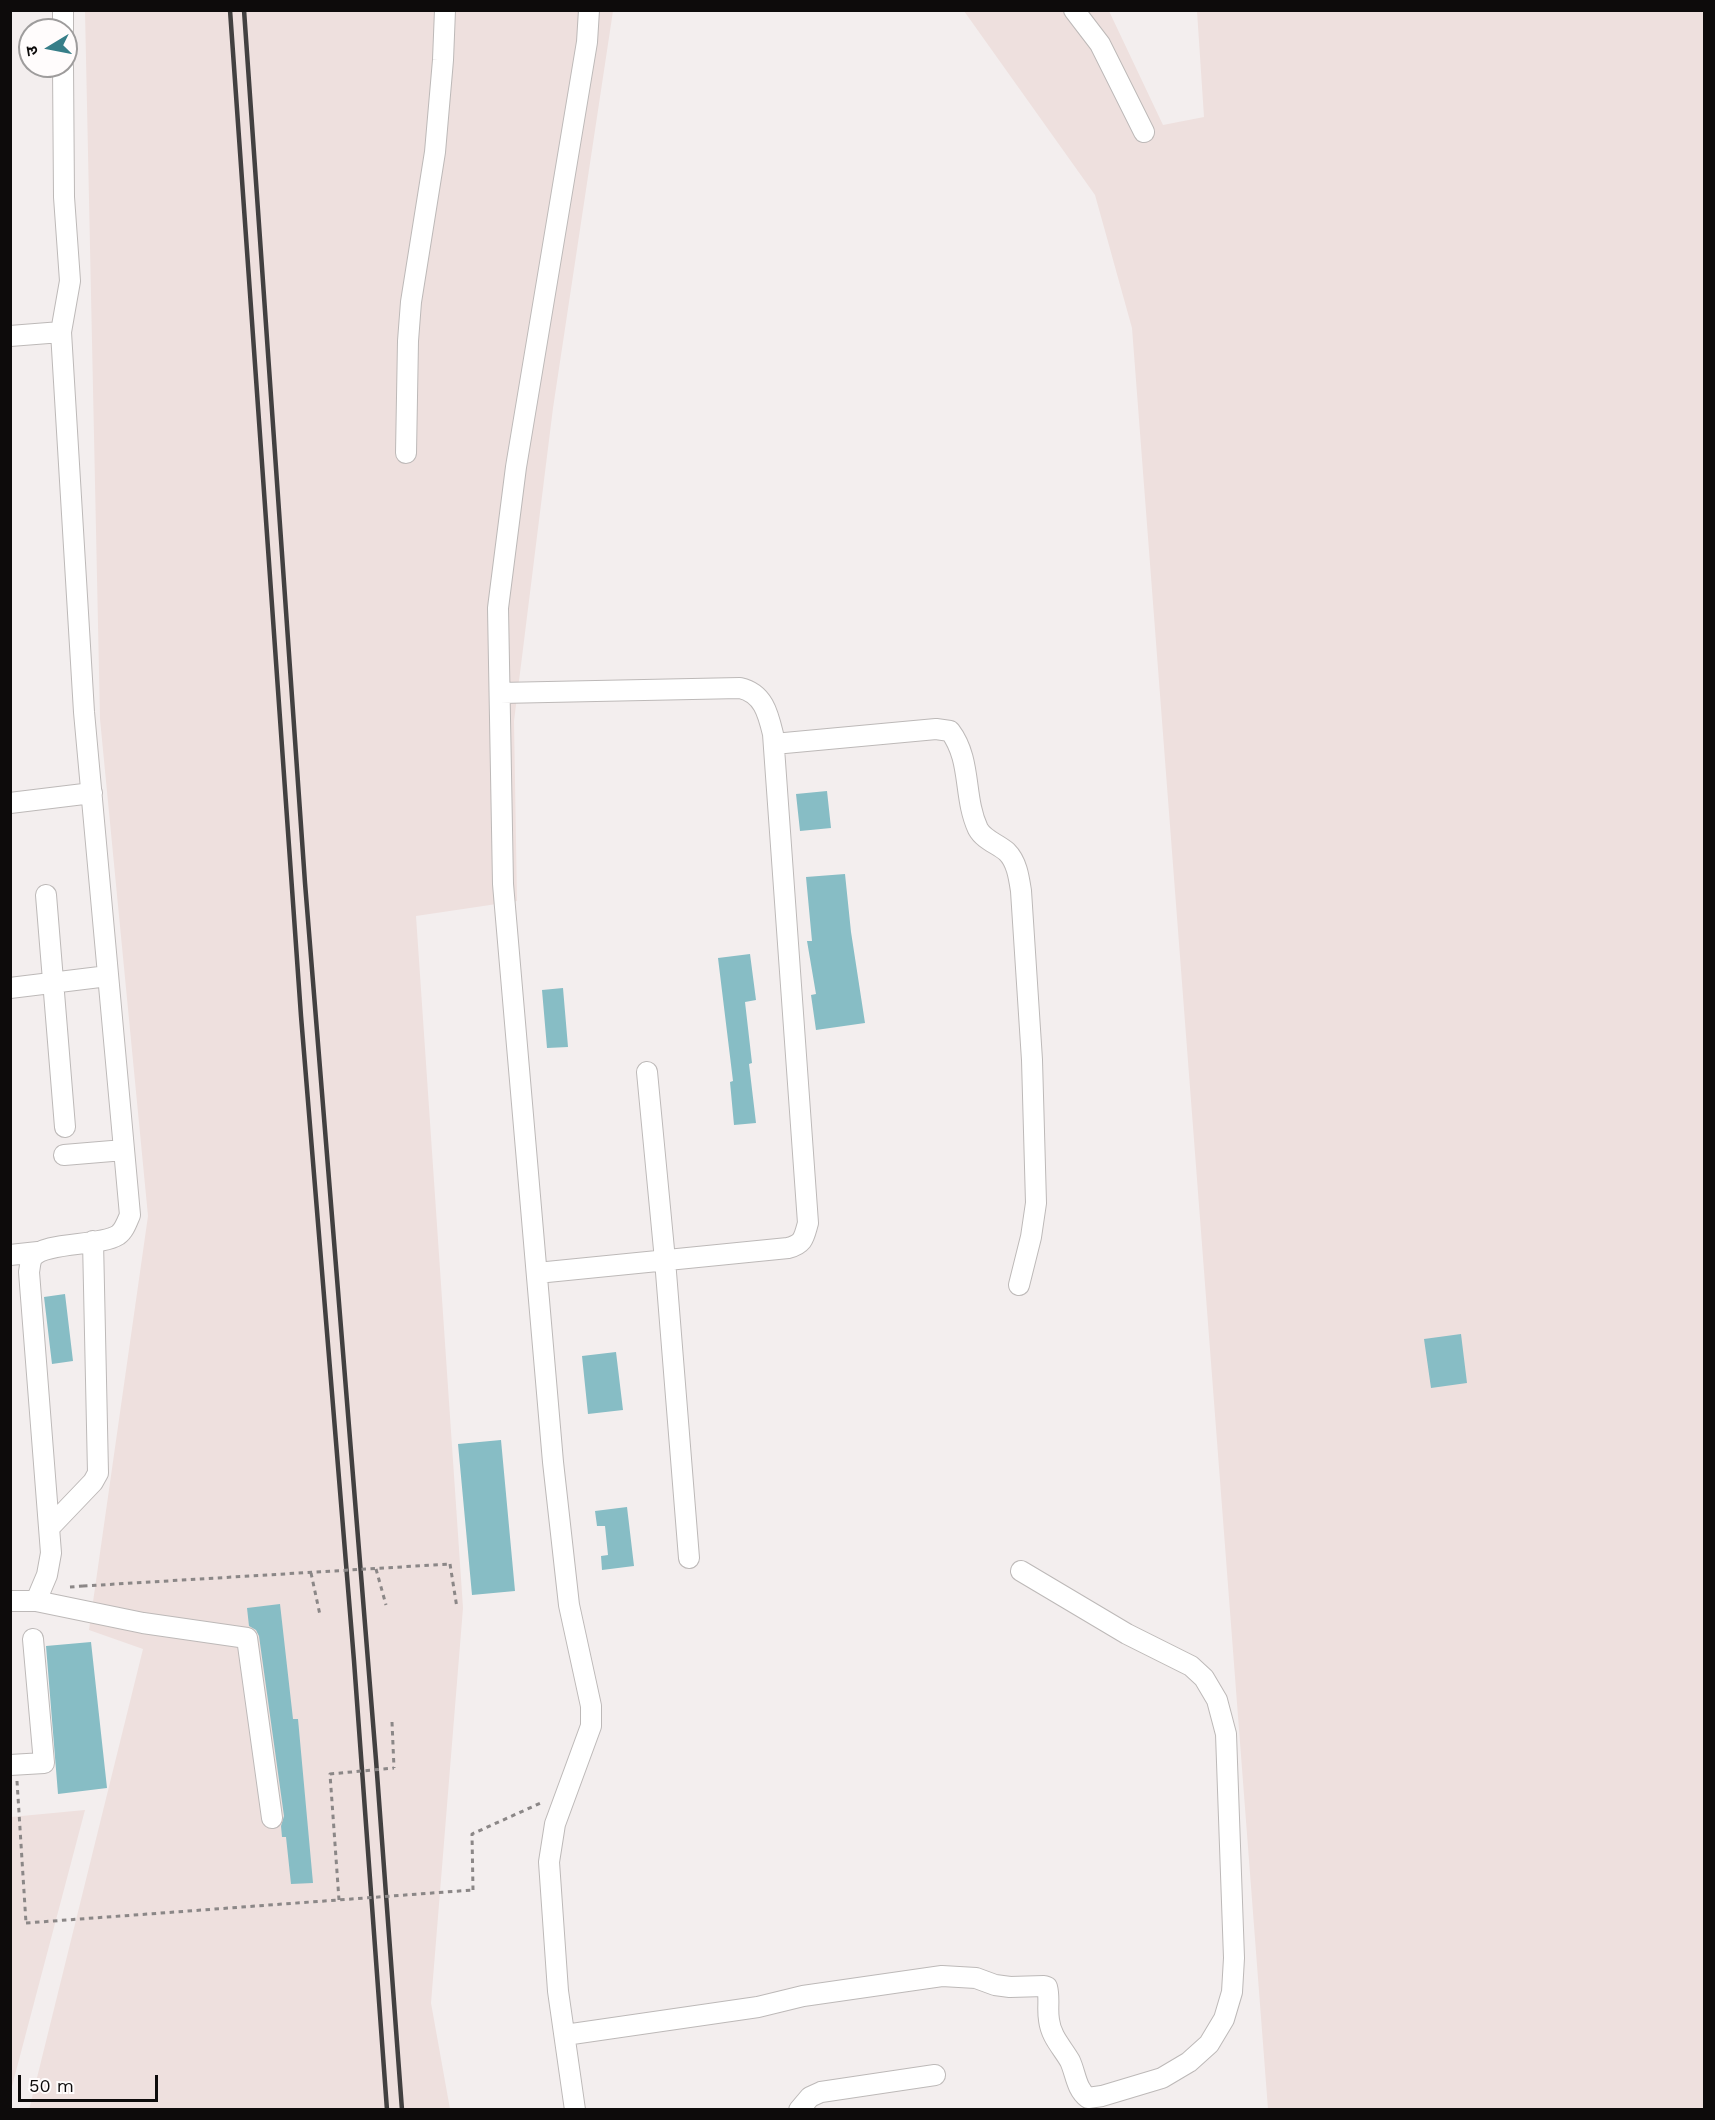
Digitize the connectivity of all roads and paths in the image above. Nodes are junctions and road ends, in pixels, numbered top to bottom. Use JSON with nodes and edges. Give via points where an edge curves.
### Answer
{"nodes":[{"id":1,"x":445,"y":10,"type":"edge"},
{"id":2,"x":589,"y":10,"type":"edge"},
{"id":3,"x":1074,"y":10,"type":"edge"},
{"id":4,"x":63,"y":78,"type":"edge"},
{"id":5,"x":1144,"y":132,"type":"dead end"},
{"id":6,"x":61,"y":332,"type":"junction"},
{"id":7,"x":10,"y":336,"type":"edge"},
{"id":8,"x":405,"y":453,"type":"dead end"},
{"id":9,"x":500,"y":693,"type":"junction"},
{"id":10,"x":774,"y":744,"type":"junction"},
{"id":11,"x":92,"y":793,"type":"junction"},
{"id":12,"x":10,"y":803,"type":"edge"},
{"id":13,"x":46,"y":895,"type":"dead end"},
{"id":14,"x":108,"y":976,"type":"junction"},
{"id":15,"x":53,"y":982,"type":"junction"},
{"id":16,"x":10,"y":988,"type":"edge"},
{"id":17,"x":647,"y":1071,"type":"dead end"},
{"id":18,"x":65,"y":1127,"type":"dead end"},
{"id":19,"x":124,"y":1150,"type":"junction"},
{"id":20,"x":64,"y":1155,"type":"dead end"},
{"id":21,"x":93,"y":1241,"type":"junction"},
{"id":22,"x":38,"y":1252,"type":"junction"},
{"id":23,"x":10,"y":1255,"type":"edge"},
{"id":24,"x":665,"y":1260,"type":"junction"},
{"id":25,"x":537,"y":1273,"type":"junction"},
{"id":26,"x":1019,"y":1284,"type":"dead end"},
{"id":27,"x":50,"y":1527,"type":"junction"},
{"id":28,"x":688,"y":1558,"type":"dead end"},
{"id":29,"x":376,"y":1569,"type":"junction"},
{"id":30,"x":1021,"y":1571,"type":"dead end"},
{"id":31,"x":311,"y":1573,"type":"junction"},
{"id":32,"x":83,"y":1586,"type":"dead end"},
{"id":33,"x":10,"y":1601,"type":"edge"},
{"id":34,"x":36,"y":1601,"type":"junction"},
{"id":35,"x":386,"y":1605,"type":"dead end"},
{"id":36,"x":457,"y":1608,"type":"dead end"},
{"id":37,"x":320,"y":1616,"type":"dead end"},
{"id":38,"x":33,"y":1639,"type":"dead end"},
{"id":39,"x":392,"y":1722,"type":"dead end"},
{"id":40,"x":14,"y":1773,"type":"edge"},
{"id":41,"x":567,"y":1791,"type":"junction"},
{"id":42,"x":272,"y":1818,"type":"dead end"},
{"id":43,"x":339,"y":1900,"type":"junction"},
{"id":44,"x":565,"y":2035,"type":"junction"},
{"id":45,"x":935,"y":2074,"type":"dead end"},
{"id":46,"x":574,"y":2109,"type":"edge"},
{"id":47,"x":800,"y":2109,"type":"edge"}],
"edges":[{"from":1,"to":8,"type":"street","via":[[435,152],[411,302]]},
{"from":2,"to":9,"type":"street","via":[[587,42],[516,467],[498,608]]},
{"from":3,"to":5,"type":"street","via":[[1100,44]]},
{"from":4,"to":6,"type":"street","via":[[64,197],[70,281]]},
{"from":6,"to":7,"type":"street"},
{"from":6,"to":11,"type":"street"},
{"from":9,"to":10,"type":"street","via":[[752,690],[768,714]]},
{"from":9,"to":25,"type":"street","via":[[503,884]]},
{"from":10,"to":24,"type":"street","via":[[808,1223],[798,1245]]},
{"from":10,"to":26,"type":"street","via":[[936,729],[950,731],[963,753],[972,814],[980,832],[1008,853],[1018,870],[1036,1154],[1036,1203]]},
{"from":11,"to":12,"type":"street"},
{"from":11,"to":14,"type":"street"},
{"from":13,"to":15,"type":"street"},
{"from":14,"to":15,"type":"street"},
{"from":14,"to":19,"type":"street"},
{"from":15,"to":16,"type":"street"},
{"from":15,"to":18,"type":"street"},
{"from":17,"to":24,"type":"street"},
{"from":19,"to":20,"type":"street"},
{"from":19,"to":21,"type":"street","via":[[130,1215],[120,1234]]},
{"from":21,"to":22,"type":"street"},
{"from":21,"to":27,"type":"street","via":[[98,1473]]},
{"from":22,"to":23,"type":"street"},
{"from":22,"to":27,"type":"street","via":[[31,1259],[29,1272]]},
{"from":24,"to":25,"type":"street"},
{"from":24,"to":28,"type":"street"},
{"from":25,"to":41,"type":"street","via":[[569,1605],[591,1706],[591,1726]]},
{"from":27,"to":34,"type":"street","via":[[47,1575]]},
{"from":29,"to":31,"type":"path","bridge":true},
{"from":29,"to":35,"type":"path"},
{"from":29,"to":36,"type":"path","bridge":true,"via":[[450,1564]]},
{"from":30,"to":44,"type":"street","via":[[1127,1634],[1191,1666],[1204,1678],[1217,1700],[1226,1734],[1234,1958],[1232,1992],[1224,2019],[1209,2044],[1162,2078],[1088,2098],[1051,2031],[1047,1987],[1010,1987],[960,1976],[803,1996],[758,2007]]},
{"from":31,"to":32,"type":"path","bridge":true},
{"from":31,"to":37,"type":"path"},
{"from":33,"to":34,"type":"street"},
{"from":34,"to":42,"type":"street","via":[[143,1623],[247,1638]]},
{"from":38,"to":40,"type":"street","via":[[44,1763]]},
{"from":39,"to":43,"type":"path","bridge":true,"via":[[394,1767],[330,1774]]},
{"from":40,"to":43,"type":"path","bridge":true,"via":[[26,1923]]},
{"from":41,"to":43,"type":"path","bridge":true,"via":[[472,1834],[473,1890]]},
{"from":41,"to":44,"type":"street","via":[[555,1824],[549,1863]]},
{"from":44,"to":46,"type":"street"},
{"from":45,"to":47,"type":"street","via":[[821,2092],[810,2097]]}]}
